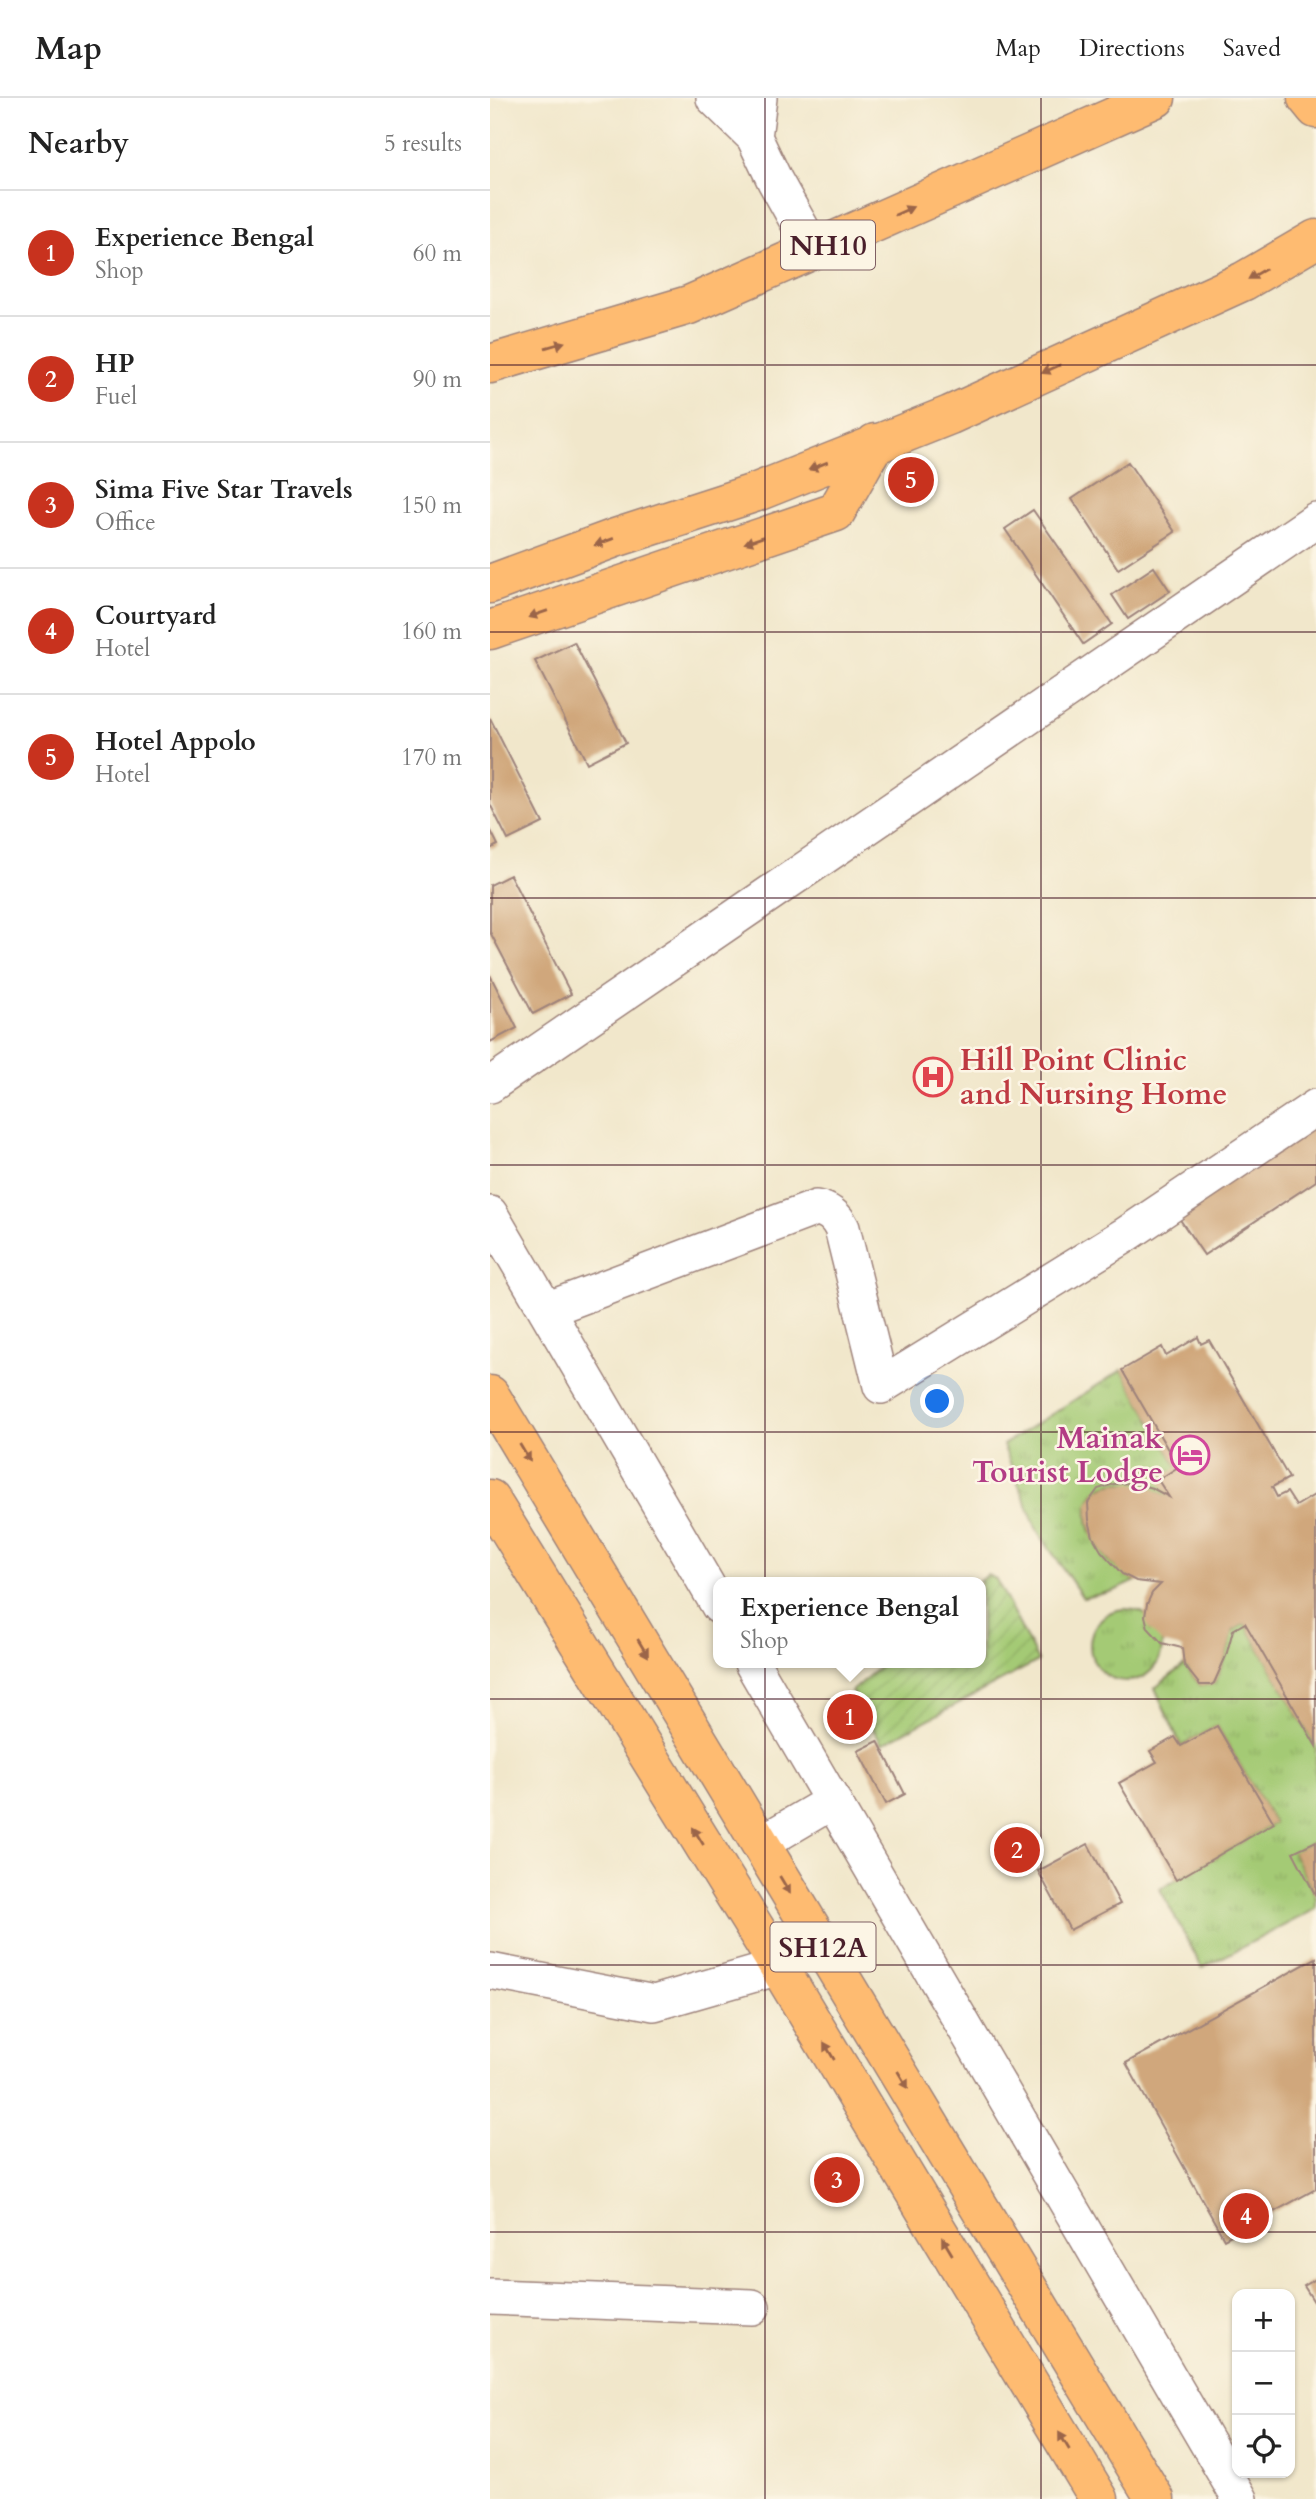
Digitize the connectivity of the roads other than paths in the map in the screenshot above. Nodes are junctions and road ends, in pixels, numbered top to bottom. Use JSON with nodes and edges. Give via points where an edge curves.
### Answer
{"nodes":[{"id":1,"x":714,"y":98,"type":"edge"},
{"id":2,"x":759,"y":98,"type":"edge"},
{"id":3,"x":1156,"y":98,"type":"edge"},
{"id":4,"x":1307,"y":98,"type":"edge"},
{"id":5,"x":1316,"y":109,"type":"edge"},
{"id":6,"x":754,"y":137,"type":"junction"},
{"id":7,"x":1310,"y":237,"type":"edge"},
{"id":8,"x":814,"y":251,"type":"junction"},
{"id":9,"x":490,"y":364,"type":"edge"},
{"id":10,"x":875,"y":443,"type":"junction"},
{"id":11,"x":1316,"y":520,"type":"edge"},
{"id":12,"x":490,"y":584,"type":"edge"},
{"id":13,"x":490,"y":631,"type":"edge"},
{"id":14,"x":490,"y":1085,"type":"edge"},
{"id":15,"x":1316,"y":1107,"type":"edge"},
{"id":16,"x":490,"y":1214,"type":"edge"},
{"id":17,"x":546,"y":1310,"type":"junction"},
{"id":18,"x":490,"y":1395,"type":"edge"},
{"id":19,"x":490,"y":1499,"type":"edge"},
{"id":20,"x":713,"y":1596,"type":"edge"},
{"id":21,"x":755,"y":1668,"type":"edge"},
{"id":22,"x":832,"y":1801,"type":"junction"},
{"id":23,"x":761,"y":1844,"type":"junction"},
{"id":24,"x":718,"y":1870,"type":"junction"},
{"id":25,"x":779,"y":1967,"type":"junction"},
{"id":26,"x":490,"y":1971,"type":"edge"},
{"id":27,"x":490,"y":2297,"type":"edge"},
{"id":28,"x":752,"y":2307,"type":"dead end"},
{"id":29,"x":1099,"y":2499,"type":"edge"},
{"id":30,"x":1155,"y":2499,"type":"edge"},
{"id":31,"x":1240,"y":2499,"type":"edge"}],
"edges":[{"from":1,"to":6,"type":"street"},
{"from":2,"to":6,"type":"street"},
{"from":8,"to":3,"type":"main road","number":"NH10","one_way":true},
{"from":4,"to":5,"type":"main road"},
{"from":6,"to":8,"type":"street"},
{"from":7,"to":10,"type":"main road","one_way":true,"via":[[1244,281],[950,415]]},
{"from":9,"to":8,"type":"main road","number":"NH10","one_way":true,"via":[[689,305]]},
{"from":10,"to":12,"type":"main road","one_way":true,"via":[[754,493]]},
{"from":10,"to":13,"type":"main road","one_way":true,"via":[[836,512]]},
{"from":11,"to":14,"type":"street"},
{"from":15,"to":17,"type":"street","via":[[1124,1236],[881,1386],[842,1228],[824,1209],[816,1208]]},
{"from":16,"to":17,"type":"street"},
{"from":17,"to":20,"type":"street"},
{"from":18,"to":23,"type":"main road","number":"SH12A","one_way":true},
{"from":24,"to":19,"type":"main road","number":"SH12A","one_way":true},
{"from":21,"to":22,"type":"street"},
{"from":22,"to":23,"type":"street"},
{"from":22,"to":31,"type":"street"},
{"from":23,"to":24,"type":"main road"},
{"from":23,"to":30,"type":"main road","number":"SH12A","one_way":true},
{"from":24,"to":25,"type":"main road","number":"SH12A"},
{"from":25,"to":26,"type":"street","via":[[654,2003]]},
{"from":29,"to":25,"type":"main road","number":"SH12A","one_way":true},
{"from":27,"to":28,"type":"street"}]}
